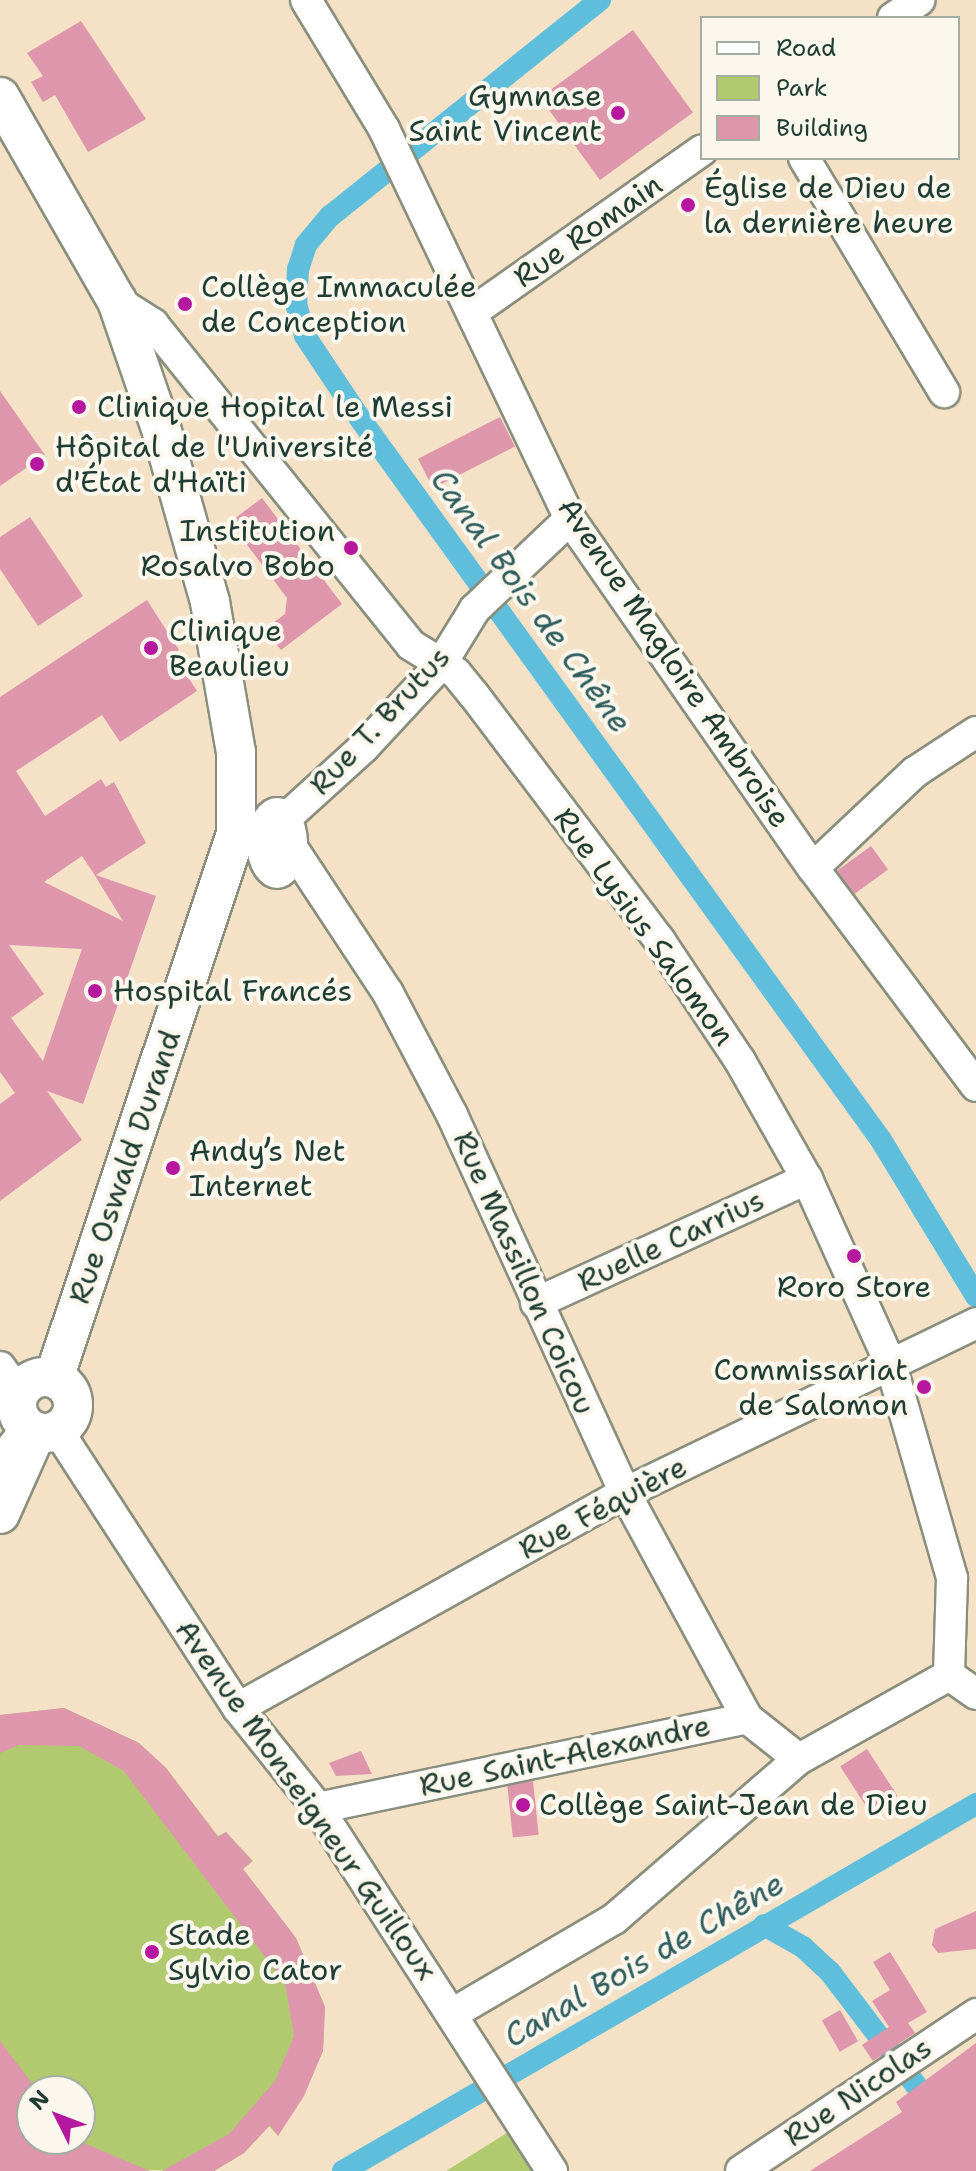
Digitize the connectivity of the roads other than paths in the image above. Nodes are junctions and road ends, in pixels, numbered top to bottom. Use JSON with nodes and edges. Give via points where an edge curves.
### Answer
{"nodes":[{"id":1,"x":306,"y":0,"type":"edge"},
{"id":2,"x":920,"y":0,"type":"edge"},
{"id":3,"x":896,"y":16,"type":"edge"},
{"id":4,"x":0,"y":97,"type":"edge"},
{"id":5,"x":700,"y":151,"type":"edge"},
{"id":6,"x":805,"y":160,"type":"edge"},
{"id":7,"x":117,"y":301,"type":"junction"},
{"id":8,"x":474,"y":311,"type":"junction"},
{"id":9,"x":944,"y":392,"type":"dead end"},
{"id":10,"x":570,"y":519,"type":"junction"},
{"id":11,"x":441,"y":664,"type":"junction"},
{"id":12,"x":976,"y":732,"type":"edge"},
{"id":13,"x":267,"y":830,"type":"junction"},
{"id":14,"x":813,"y":868,"type":"junction"},
{"id":15,"x":976,"y":1086,"type":"edge"},
{"id":16,"x":807,"y":1179,"type":"junction"},
{"id":17,"x":536,"y":1303,"type":"junction"},
{"id":18,"x":965,"y":1329,"type":"edge"},
{"id":19,"x":891,"y":1365,"type":"junction"},
{"id":20,"x":54,"y":1378,"type":"junction"},
{"id":21,"x":28,"y":1410,"type":"edge"},
{"id":22,"x":0,"y":1462,"type":"edge"},
{"id":23,"x":625,"y":1493,"type":"junction"},
{"id":24,"x":0,"y":1514,"type":"edge"},
{"id":25,"x":949,"y":1675,"type":"junction"},
{"id":26,"x":976,"y":1694,"type":"edge"},
{"id":27,"x":238,"y":1708,"type":"junction"},
{"id":28,"x":747,"y":1718,"type":"junction"},
{"id":29,"x":799,"y":1759,"type":"junction"},
{"id":30,"x":318,"y":1808,"type":"junction"},
{"id":31,"x":452,"y":2014,"type":"junction"},
{"id":32,"x":976,"y":2014,"type":"edge"},
{"id":33,"x":552,"y":2171,"type":"edge"},
{"id":34,"x":741,"y":2171,"type":"edge"}],
"edges":[{"from":1,"to":8,"type":"street","name":"Avenue Magloire Ambroise","via":[[384,129]]},
{"from":2,"to":3,"type":"street"},
{"from":4,"to":7,"type":"main road","name":"Rue Oswald Durand"},
{"from":5,"to":8,"type":"street","name":"Rue Romain"},
{"from":6,"to":9,"type":"street"},
{"from":7,"to":11,"type":"street","name":"Rue Lysius Salomon","via":[[153,324],[411,645]]},
{"from":7,"to":13,"type":"main road","name":"Rue Oswald Durand","via":[[162,432],[225,667],[236,752]]},
{"from":8,"to":10,"type":"street","name":"Avenue Magloire Ambroise"},
{"from":10,"to":11,"type":"street","name":"Rue T. Brutus","via":[[475,609]]},
{"from":10,"to":14,"type":"street","name":"Avenue Magloire Ambroise"},
{"from":11,"to":13,"type":"street","name":"Rue T. Brutus","via":[[364,747]]},
{"from":11,"to":16,"type":"street","name":"Rue Lysius Salomon","via":[[474,695],[660,941],[740,1061]]},
{"from":12,"to":14,"type":"street","via":[[915,772]]},
{"from":13,"to":17,"type":"street","name":"Rue Massillon Coicou","via":[[388,993],[452,1115]]},
{"from":13,"to":20,"type":"main road","name":"Rue Oswald Durand"},
{"from":14,"to":15,"type":"street","name":"Avenue Magloire Ambroise"},
{"from":16,"to":17,"type":"street","name":"Ruelle Carrius"},
{"from":16,"to":19,"type":"street","name":"Rue Lysius Salomon"},
{"from":17,"to":23,"type":"street","name":"Rue Massillon Coicou"},
{"from":18,"to":19,"type":"street","name":"Rue Féquière"},
{"from":19,"to":23,"type":"street","name":"Rue Féquière"},
{"from":19,"to":25,"type":"street","name":"Rue Lysius Salomon","via":[[952,1578]]},
{"from":20,"to":21,"type":"main road","via":[[38,1378]]},
{"from":20,"to":21,"type":"main road","via":[[73,1399],[71,1417]]},
{"from":21,"to":22,"type":"street"},
{"from":21,"to":24,"type":"main road"},
{"from":21,"to":27,"type":"street","name":"Avenue Monseigneur Guilloux"},
{"from":23,"to":27,"type":"street","name":"Rue Féquière"},
{"from":23,"to":28,"type":"street","name":"Rue Massillon Coicou"},
{"from":25,"to":26,"type":"street"},
{"from":25,"to":29,"type":"street"},
{"from":27,"to":30,"type":"street","name":"Avenue Monseigneur Guilloux"},
{"from":28,"to":29,"type":"street","name":"Rue Saint-Alexandre"},
{"from":28,"to":30,"type":"street","name":"Rue Saint-Alexandre"},
{"from":29,"to":31,"type":"street","via":[[614,1919]]},
{"from":30,"to":31,"type":"street","name":"Avenue Monseigneur Guilloux"},
{"from":31,"to":33,"type":"street","name":"Avenue Monseigneur Guilloux"},
{"from":32,"to":34,"type":"street","name":"Rue Nicolas"}]}
